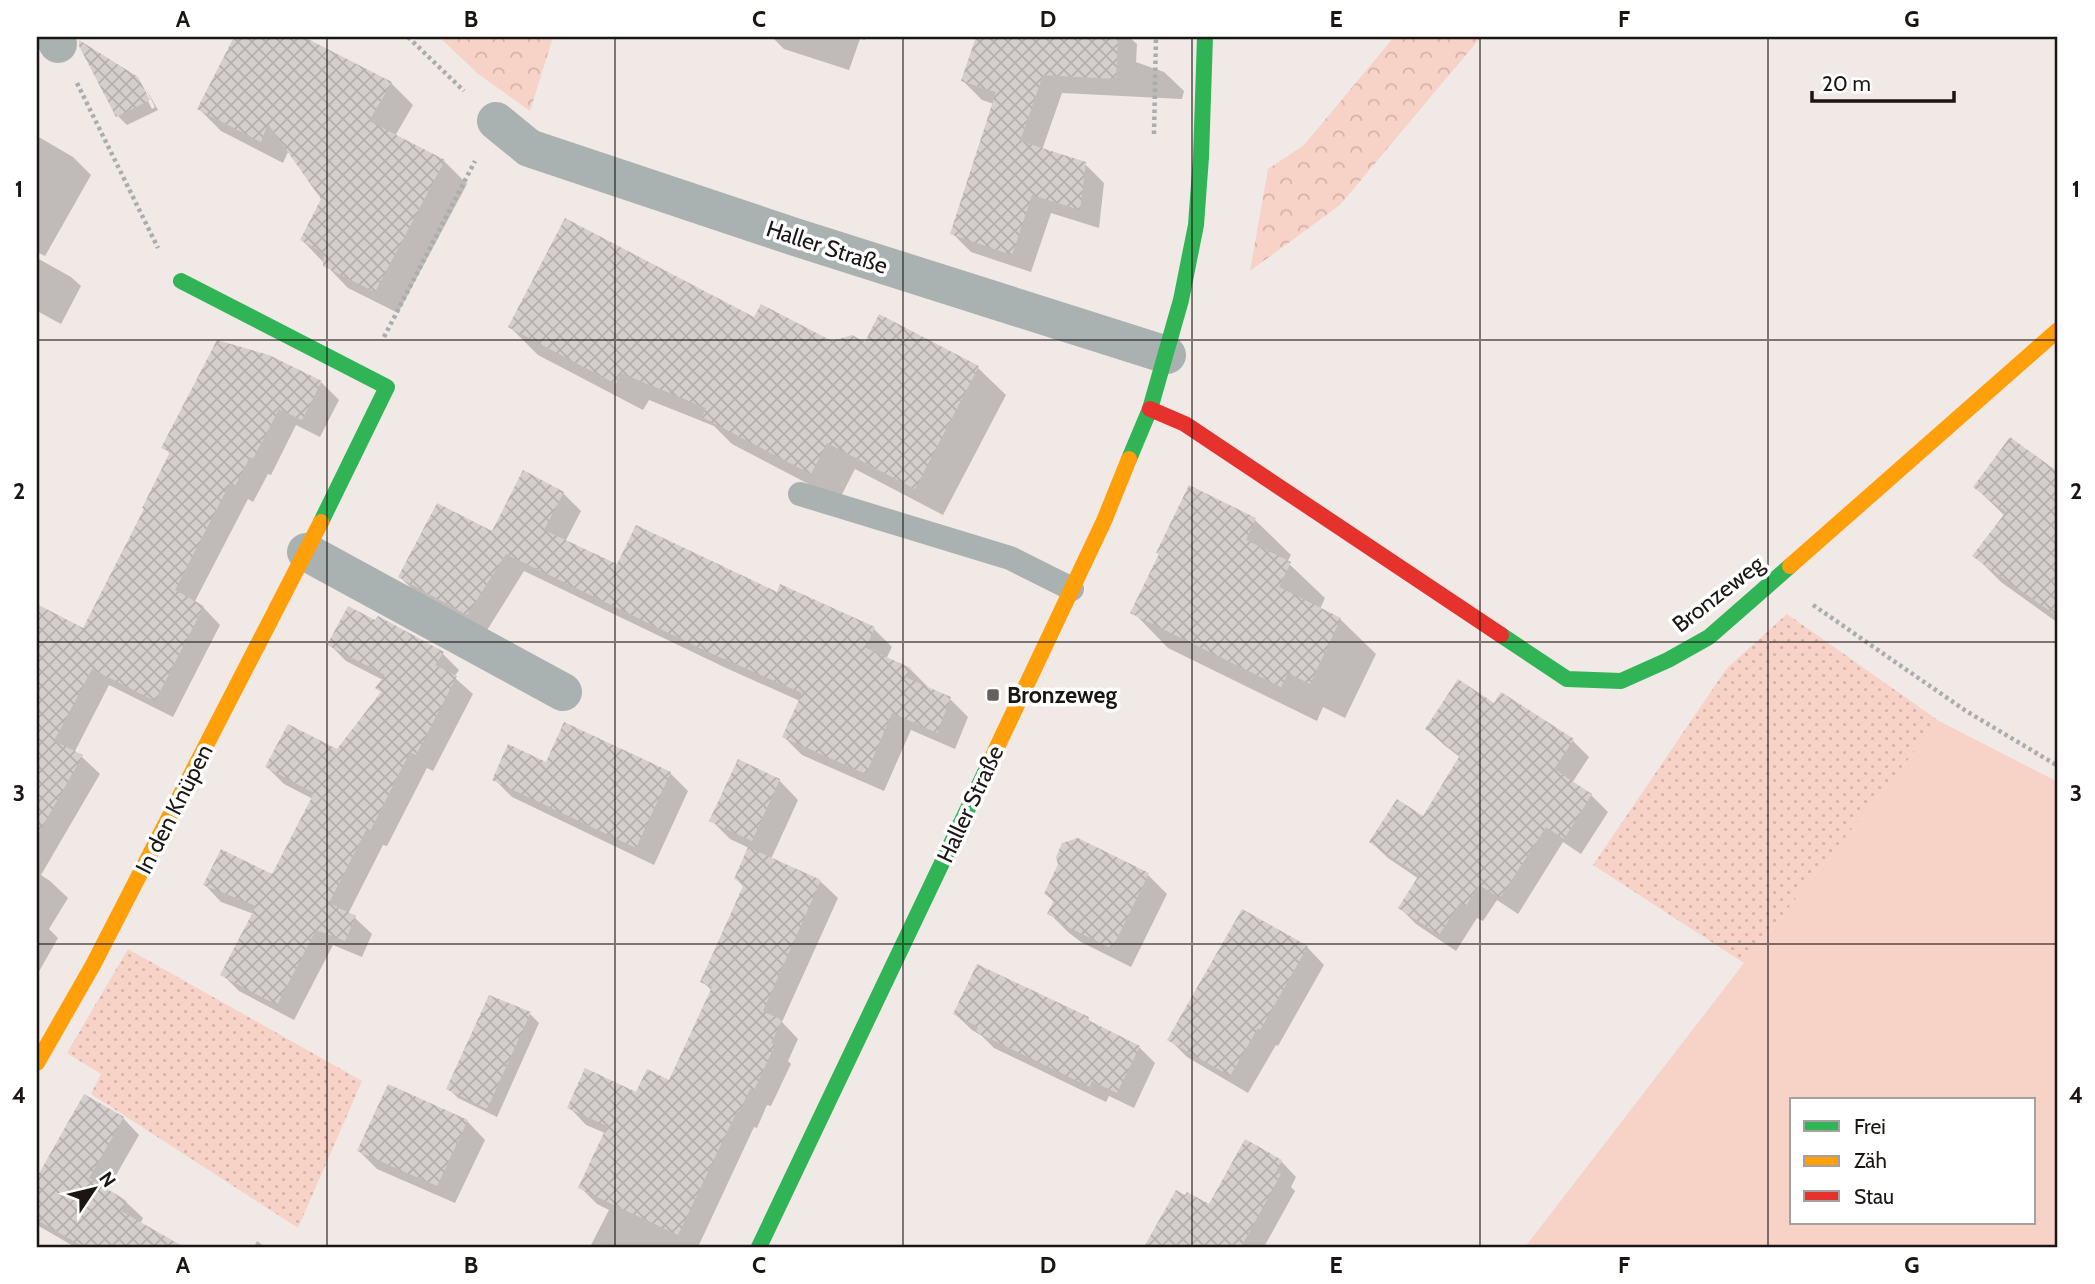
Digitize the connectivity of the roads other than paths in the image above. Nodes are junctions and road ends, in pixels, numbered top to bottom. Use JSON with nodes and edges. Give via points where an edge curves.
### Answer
{"nodes":[{"id":1,"x":1205,"y":37,"type":"edge"},
{"id":2,"x":496,"y":121,"type":"road end"},
{"id":3,"x":181,"y":281,"type":"road end"},
{"id":4,"x":2058,"y":330,"type":"edge"},
{"id":5,"x":1167,"y":355,"type":"junction"},
{"id":6,"x":1150,"y":409,"type":"junction"},
{"id":7,"x":800,"y":494,"type":"dead end"},
{"id":8,"x":306,"y":552,"type":"junction"},
{"id":9,"x":1072,"y":589,"type":"junction"},
{"id":10,"x":563,"y":692,"type":"dead end"},
{"id":11,"x":37,"y":1063,"type":"edge"},
{"id":12,"x":759,"y":1247,"type":"edge"}],
"edges":[{"from":1,"to":5,"type":"street","name":"Haller Straße","via":[[1195,225]]},
{"from":2,"to":5,"type":"street","name":"Haller Straße","via":[[530,148]]},
{"from":3,"to":8,"type":"street","name":"In den Knüpen","via":[[387,387]]},
{"from":4,"to":6,"type":"street","name":"Bronzeweg","via":[[1709,637],[1621,681],[1567,678],[1185,424]]},
{"from":5,"to":6,"type":"street","name":"Haller Straße"},
{"from":6,"to":9,"type":"street","name":"Haller Straße"},
{"from":7,"to":9,"type":"lane","via":[[1010,558]]},
{"from":8,"to":10,"type":"street"},
{"from":8,"to":11,"type":"street","name":"In den Knüpen","via":[[93,965]]},
{"from":9,"to":12,"type":"street","name":"Haller Straße"}]}
